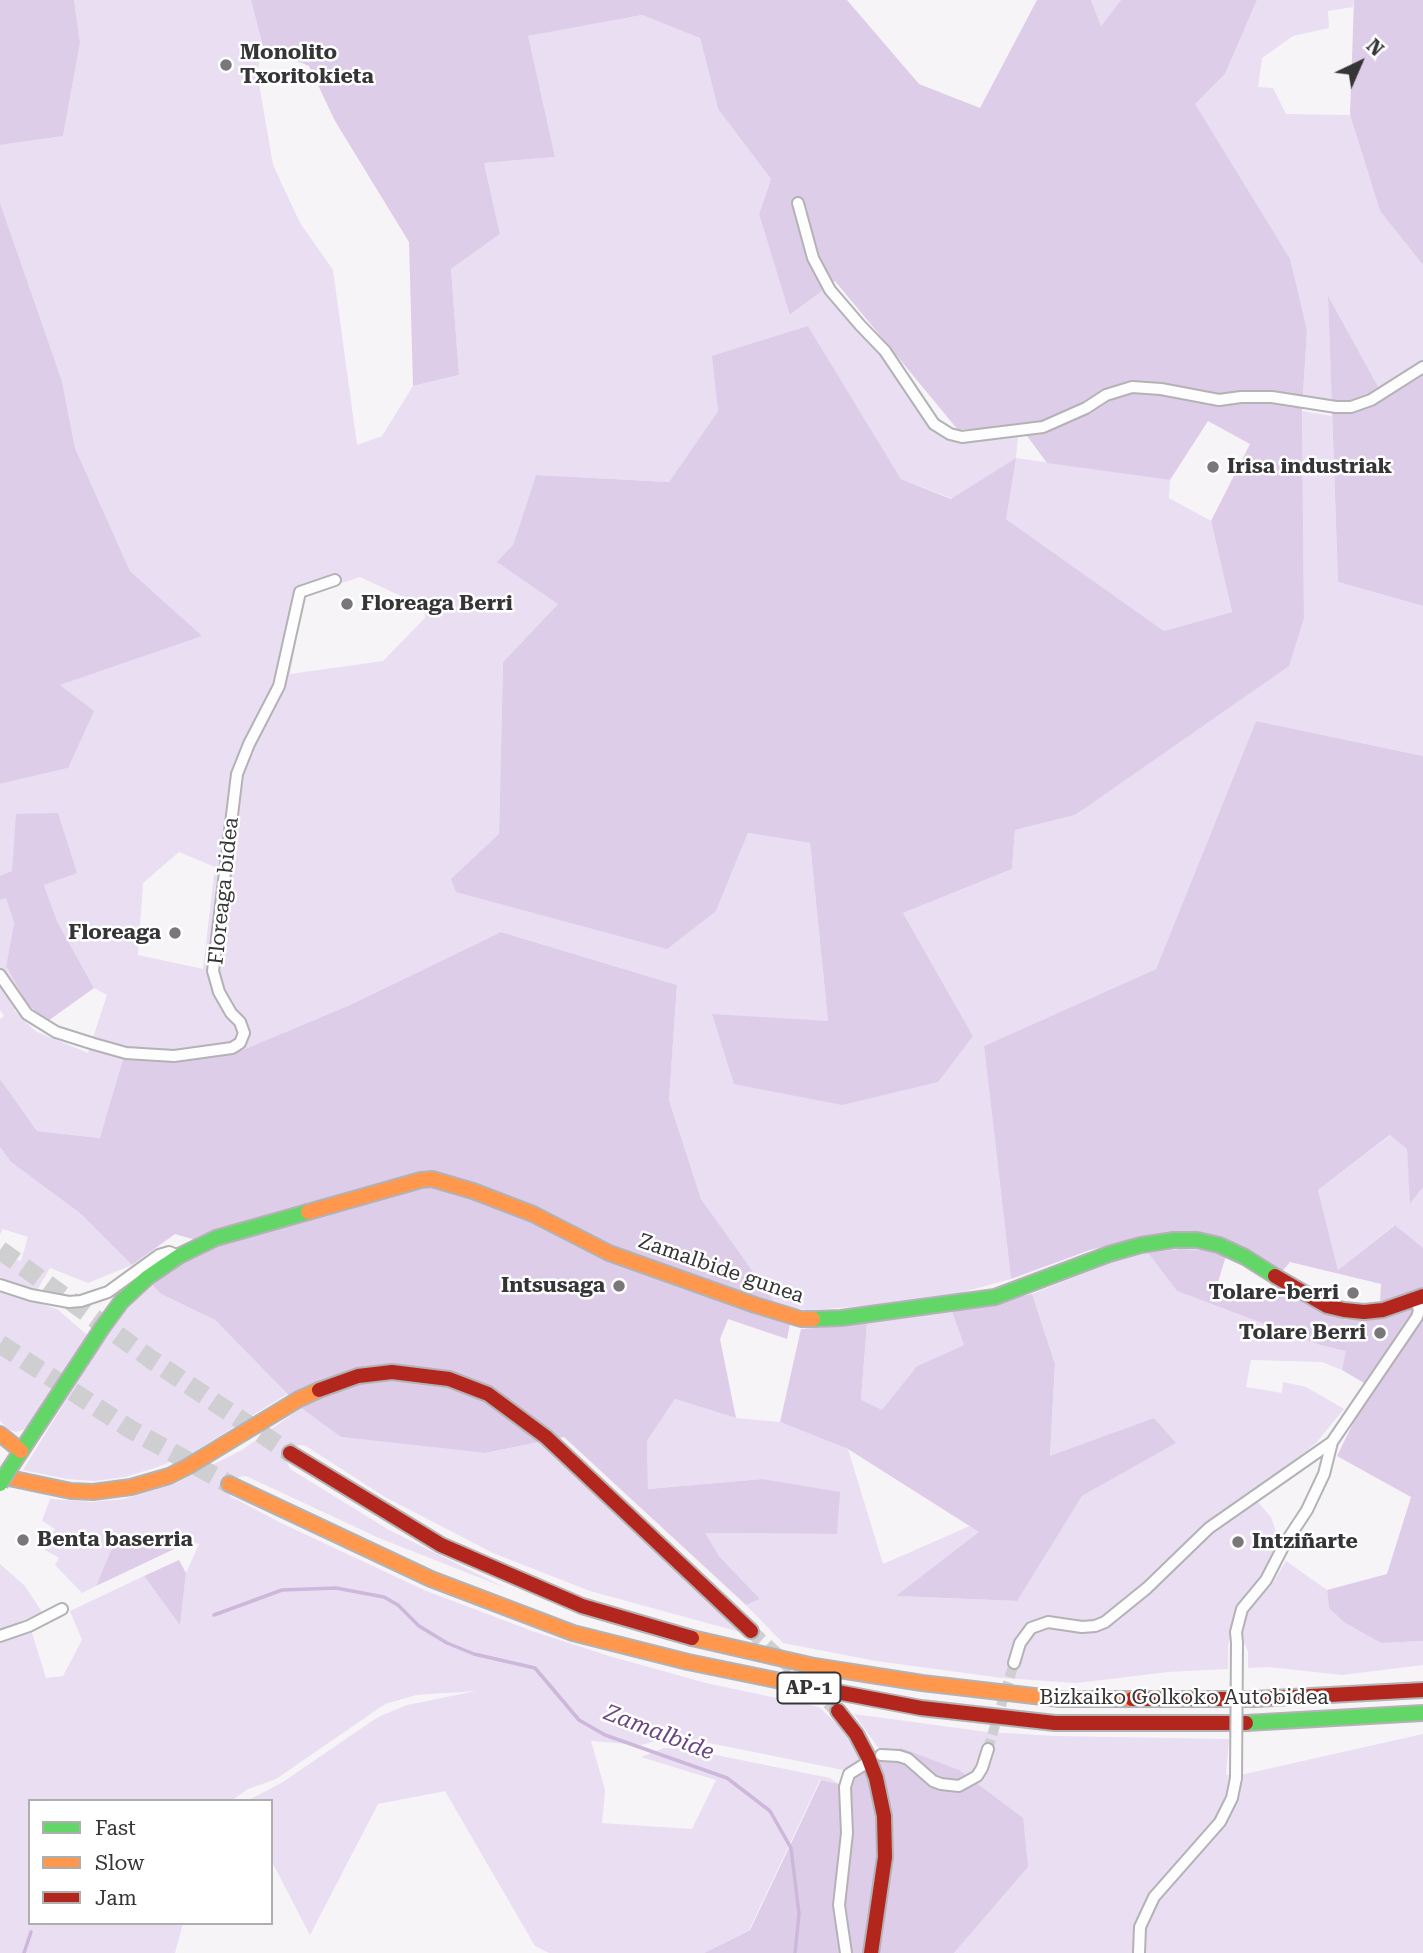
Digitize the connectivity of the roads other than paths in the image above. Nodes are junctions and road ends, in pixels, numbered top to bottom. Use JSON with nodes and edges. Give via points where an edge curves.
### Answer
{"nodes":[{"id":1,"x":798,"y":203,"type":"dead end"},
{"id":2,"x":1423,"y":367,"type":"edge"},
{"id":3,"x":335,"y":580,"type":"dead end"},
{"id":4,"x":0,"y":975,"type":"edge"},
{"id":5,"x":178,"y":1256,"type":"junction"},
{"id":6,"x":0,"y":1285,"type":"edge"},
{"id":7,"x":1420,"y":1298,"type":"edge"},
{"id":8,"x":0,"y":1434,"type":"edge"},
{"id":9,"x":1332,"y":1442,"type":"junction"},
{"id":10,"x":21,"y":1451,"type":"junction"},
{"id":11,"x":290,"y":1453,"type":"tunnel mouth"},
{"id":12,"x":5,"y":1472,"type":"edge"},
{"id":13,"x":0,"y":1484,"type":"edge"},
{"id":14,"x":229,"y":1484,"type":"tunnel mouth"},
{"id":15,"x":62,"y":1609,"type":"dead end"},
{"id":16,"x":751,"y":1631,"type":"tunnel mouth"},
{"id":17,"x":0,"y":1636,"type":"edge"},
{"id":18,"x":1014,"y":1663,"type":"tunnel mouth"},
{"id":19,"x":1423,"y":1690,"type":"edge"},
{"id":20,"x":838,"y":1712,"type":"tunnel mouth"},
{"id":21,"x":1423,"y":1713,"type":"edge"},
{"id":22,"x":988,"y":1749,"type":"tunnel mouth"},
{"id":23,"x":881,"y":1755,"type":"dead end"},
{"id":24,"x":865,"y":1764,"type":"dead end"},
{"id":25,"x":846,"y":1953,"type":"edge"},
{"id":26,"x":871,"y":1953,"type":"edge"},
{"id":27,"x":1139,"y":1953,"type":"edge"}],
"edges":[{"from":1,"to":2,"type":"street","via":[[813,258],[830,290],[885,351],[933,424],[950,434],[962,437],[1043,427],[1105,395],[1132,387],[1219,400],[1272,397],[1351,407],[1371,400]]},
{"from":3,"to":4,"type":"street","name":"Floreaga bidea","via":[[300,592],[279,686],[237,774],[214,971],[219,992],[240,1022],[244,1034],[240,1043],[174,1056],[127,1053],[94,1044],[56,1032],[27,1014]]},
{"from":5,"to":6,"type":"street","via":[[169,1252],[159,1255],[108,1292],[81,1301],[31,1295]]},
{"from":5,"to":7,"type":"main road","name":"Zamalbide gunea","via":[[216,1238],[399,1184],[432,1179],[533,1214],[609,1253],[801,1319],[841,1318],[995,1297],[1110,1254],[1174,1240],[1219,1245],[1327,1306],[1364,1312]]},
{"from":5,"to":10,"type":"main road","name":"Zamalbide gunea","via":[[121,1303]]},
{"from":7,"to":9,"type":"street","name":"Zamalbide gunea","via":[[1417,1317]]},
{"from":8,"to":10,"type":"main road"},
{"from":9,"to":18,"type":"street","name":"Zamalbide gunea","via":[[1209,1528],[1105,1622],[1082,1627],[1048,1622],[1031,1628]]},
{"from":9,"to":27,"type":"street","name":"Zamalbide gunea","bridge":true,"via":[[1324,1474],[1307,1510],[1266,1580],[1242,1609],[1236,1632],[1233,1798],[1220,1822],[1153,1897],[1140,1927]]},
{"from":10,"to":12,"type":"main road","name":"Zamalbide gunea"},
{"from":11,"to":19,"type":"main road","name":"Bizkaiko Golkoko Autobidea","number":"AP-1","via":[[441,1545],[582,1606],[814,1666],[1060,1699],[1255,1699]]},
{"from":12,"to":13,"type":"main road","name":"Zamalbide gunea","bridge":true},
{"from":12,"to":16,"type":"main road","via":[[71,1491],[131,1487],[187,1467],[299,1399],[336,1382],[392,1372],[449,1379],[488,1394],[546,1437]]},
{"from":14,"to":21,"type":"main road","name":"Bizkaiko Golkoko Autobidea","number":"AP-1","via":[[431,1579],[573,1633],[808,1687],[921,1708],[1055,1723],[1257,1723]]},
{"from":15,"to":17,"type":"street"},
{"from":20,"to":26,"type":"main road","via":[[868,1757],[884,1816],[885,1857]]},
{"from":22,"to":23,"type":"street","via":[[977,1776],[959,1786],[941,1784],[908,1759]]},
{"from":24,"to":25,"type":"street","via":[[849,1774],[845,1787],[839,1905]]}]}
